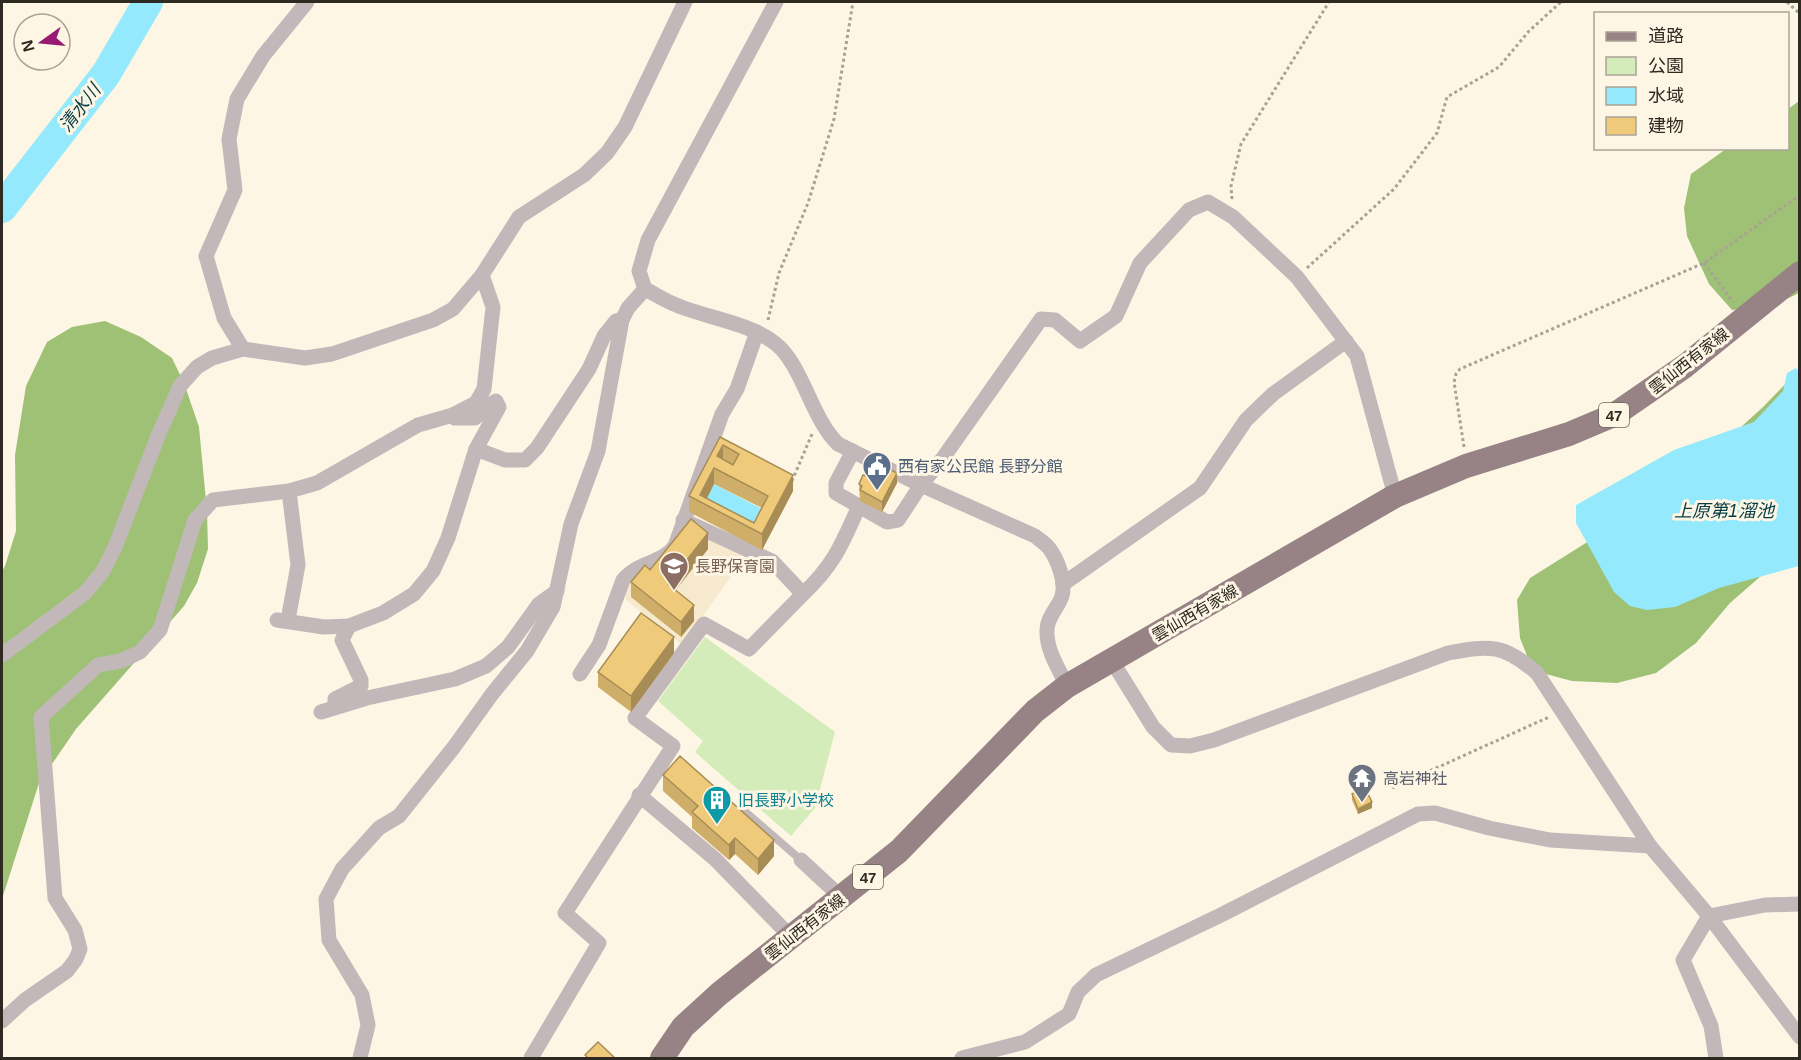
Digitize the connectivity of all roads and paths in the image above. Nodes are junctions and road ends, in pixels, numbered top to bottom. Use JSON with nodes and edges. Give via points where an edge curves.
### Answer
{"nodes":[{"id":1,"x":307,"y":2,"type":"edge"},
{"id":2,"x":685,"y":2,"type":"edge"},
{"id":3,"x":776,"y":2,"type":"edge"},
{"id":4,"x":853,"y":2,"type":"edge"},
{"id":5,"x":1329,"y":2,"type":"edge"},
{"id":6,"x":1561,"y":2,"type":"edge"},
{"id":7,"x":1787,"y":2,"type":"edge"},
{"id":8,"x":1800,"y":14,"type":"edge"},
{"id":9,"x":1800,"y":195,"type":"edge"},
{"id":10,"x":1233,"y":217,"type":"junction"},
{"id":11,"x":1704,"y":263,"type":"junction"},
{"id":12,"x":1800,"y":273,"type":"edge"},
{"id":13,"x":482,"y":275,"type":"junction"},
{"id":14,"x":1297,"y":277,"type":"junction"},
{"id":15,"x":645,"y":289,"type":"junction"},
{"id":16,"x":1745,"y":318,"type":"junction"},
{"id":17,"x":622,"y":320,"type":"junction"},
{"id":18,"x":760,"y":334,"type":"junction"},
{"id":19,"x":1346,"y":342,"type":"junction"},
{"id":20,"x":243,"y":349,"type":"junction"},
{"id":21,"x":453,"y":415,"type":"junction"},
{"id":22,"x":819,"y":418,"type":"junction"},
{"id":23,"x":476,"y":449,"type":"junction"},
{"id":24,"x":853,"y":452,"type":"junction"},
{"id":25,"x":1466,"y":466,"type":"junction"},
{"id":26,"x":921,"y":485,"type":"junction"},
{"id":27,"x":789,"y":488,"type":"edge"},
{"id":28,"x":289,"y":491,"type":"junction"},
{"id":29,"x":1395,"y":496,"type":"junction"},
{"id":30,"x":859,"y":506,"type":"junction"},
{"id":31,"x":683,"y":520,"type":"junction"},
{"id":32,"x":1063,"y":584,"type":"junction"},
{"id":33,"x":557,"y":591,"type":"junction"},
{"id":34,"x":803,"y":594,"type":"junction"},
{"id":35,"x":349,"y":626,"type":"junction"},
{"id":36,"x":2,"y":655,"type":"edge"},
{"id":37,"x":1112,"y":661,"type":"junction"},
{"id":38,"x":579,"y":674,"type":"dead end"},
{"id":39,"x":1067,"y":686,"type":"junction"},
{"id":40,"x":1562,"y":711,"type":"junction"},
{"id":41,"x":1392,"y":788,"type":"dead end"},
{"id":42,"x":639,"y":795,"type":"junction"},
{"id":43,"x":742,"y":809,"type":"edge"},
{"id":44,"x":1650,"y":846,"type":"junction"},
{"id":45,"x":801,"y":860,"type":"joint"},
{"id":46,"x":842,"y":898,"type":"junction"},
{"id":47,"x":1800,"y":904,"type":"edge"},
{"id":48,"x":1709,"y":916,"type":"junction"},
{"id":49,"x":791,"y":937,"type":"junction"},
{"id":50,"x":2,"y":1021,"type":"edge"},
{"id":51,"x":1800,"y":1037,"type":"edge"},
{"id":52,"x":360,"y":1059,"type":"edge"},
{"id":53,"x":531,"y":1059,"type":"edge"},
{"id":54,"x":662,"y":1059,"type":"edge"},
{"id":55,"x":962,"y":1059,"type":"edge"},
{"id":56,"x":1716,"y":1059,"type":"edge"}],
"edges":[{"from":1,"to":20,"type":"street","via":[[263,56],[237,99],[229,139],[235,190],[206,256],[224,318]]},
{"from":2,"to":13,"type":"street","via":[[625,127],[607,153],[584,176],[519,216]]},
{"from":3,"to":15,"type":"street","via":[[648,240],[639,271]]},
{"from":4,"to":18,"type":"path","via":[[834,119]]},
{"from":5,"to":10,"type":"path","via":[[1241,144],[1231,186]]},
{"from":6,"to":14,"type":"path","via":[[1529,31],[1499,67],[1447,98],[1437,133],[1394,189]]},
{"from":7,"to":8,"type":"path"},
{"from":9,"to":11,"type":"path"},
{"from":10,"to":14,"type":"street"},
{"from":10,"to":26,"type":"street","via":[[1208,202],[1189,210],[1140,263],[1116,316],[1080,341],[1055,320],[1041,319]]},
{"from":11,"to":16,"type":"path"},
{"from":11,"to":25,"type":"path","via":[[1460,369],[1454,382]]},
{"from":12,"to":16,"type":"main road","name":"雲仙西有家線","number":"47"},
{"from":13,"to":20,"type":"street","via":[[453,309],[433,320],[332,354],[305,358]]},
{"from":13,"to":21,"type":"street","via":[[493,307],[484,388],[476,404]]},
{"from":14,"to":19,"type":"street"},
{"from":15,"to":17,"type":"street"},
{"from":15,"to":18,"type":"street","via":[[674,305]]},
{"from":16,"to":25,"type":"main road","name":"雲仙西有家線","number":"47","via":[[1614,415],[1569,434]]},
{"from":17,"to":23,"type":"street","via":[[616,321],[604,336],[589,369],[525,460],[505,460]]},
{"from":17,"to":33,"type":"street","via":[[598,452],[571,524]]},
{"from":18,"to":22,"type":"street","via":[[776,344],[790,361]]},
{"from":18,"to":31,"type":"street","via":[[722,414]]},
{"from":19,"to":29,"type":"street","via":[[1357,356]]},
{"from":19,"to":32,"type":"street","via":[[1273,394],[1246,420],[1200,488]]},
{"from":20,"to":36,"type":"street","via":[[212,358],[180,386],[104,571],[84,592]]},
{"from":21,"to":23,"type":"street","via":[[475,418],[496,401],[499,407]]},
{"from":21,"to":28,"type":"street","via":[[418,425],[317,483]]},
{"from":22,"to":24,"type":"street","via":[[827,434]]},
{"from":22,"to":27,"type":"path"},
{"from":23,"to":35,"type":"street","via":[[448,538],[433,571],[414,594],[383,613]]},
{"from":24,"to":26,"type":"street"},
{"from":24,"to":30,"type":"street","via":[[835,488],[839,496]]},
{"from":25,"to":29,"type":"main road","name":"雲仙西有家線","number":"47"},
{"from":26,"to":30,"type":"street","via":[[898,520],[887,522]]},
{"from":26,"to":32,"type":"street","via":[[1035,536],[1049,547]]},
{"from":28,"to":35,"type":"street","via":[[298,565],[282,620],[324,627]]},
{"from":28,"to":50,"type":"street","via":[[213,500],[195,520],[160,630],[140,652],[98,665],[41,717],[55,898],[75,930],[80,949],[67,971]]},
{"from":29,"to":37,"type":"main road","name":"雲仙西有家線","number":"47"},
{"from":30,"to":34,"type":"street","via":[[836,556]]},
{"from":31,"to":34,"type":"street","via":[[772,561]]},
{"from":31,"to":38,"type":"street","via":[[668,555],[639,566],[623,580],[599,645]]},
{"from":32,"to":39,"type":"street","via":[[1062,597],[1047,630],[1050,650]]},
{"from":33,"to":35,"type":"street","via":[[539,604],[508,647],[486,666],[455,679],[328,710],[335,699],[361,686],[342,639]]},
{"from":33,"to":52,"type":"street","via":[[553,607],[527,651],[399,816],[379,828],[342,869],[326,899],[329,940],[362,995],[368,1025]]},
{"from":34,"to":42,"type":"street","via":[[749,649],[704,624],[635,718],[672,746]]},
{"from":37,"to":39,"type":"main road","name":"雲仙西有家線","number":"47"},
{"from":37,"to":40,"type":"street","via":[[1154,728],[1171,745],[1190,746],[1214,740],[1448,653],[1479,647],[1519,657],[1537,674]]},
{"from":39,"to":46,"type":"main road","name":"雲仙西有家線","number":"47","via":[[1035,711],[899,851]]},
{"from":40,"to":41,"type":"path"},
{"from":40,"to":44,"type":"street"},
{"from":42,"to":49,"type":"street","via":[[715,859]]},
{"from":42,"to":53,"type":"street","via":[[565,913],[599,943]]},
{"from":43,"to":45,"type":"lane"},
{"from":44,"to":48,"type":"street"},
{"from":44,"to":55,"type":"street","via":[[1550,840],[1435,813],[1418,814],[1096,975],[1078,992],[1069,1014],[1025,1042]]},
{"from":45,"to":46,"type":"street"},
{"from":46,"to":49,"type":"main road","name":"雲仙西有家線","number":"47"},
{"from":47,"to":48,"type":"street","via":[[1766,905]]},
{"from":48,"to":51,"type":"street"},
{"from":48,"to":56,"type":"street","via":[[1683,960],[1711,1026]]},
{"from":49,"to":54,"type":"main road","name":"雲仙西有家線","number":"47","via":[[719,993],[683,1027]]}]}
